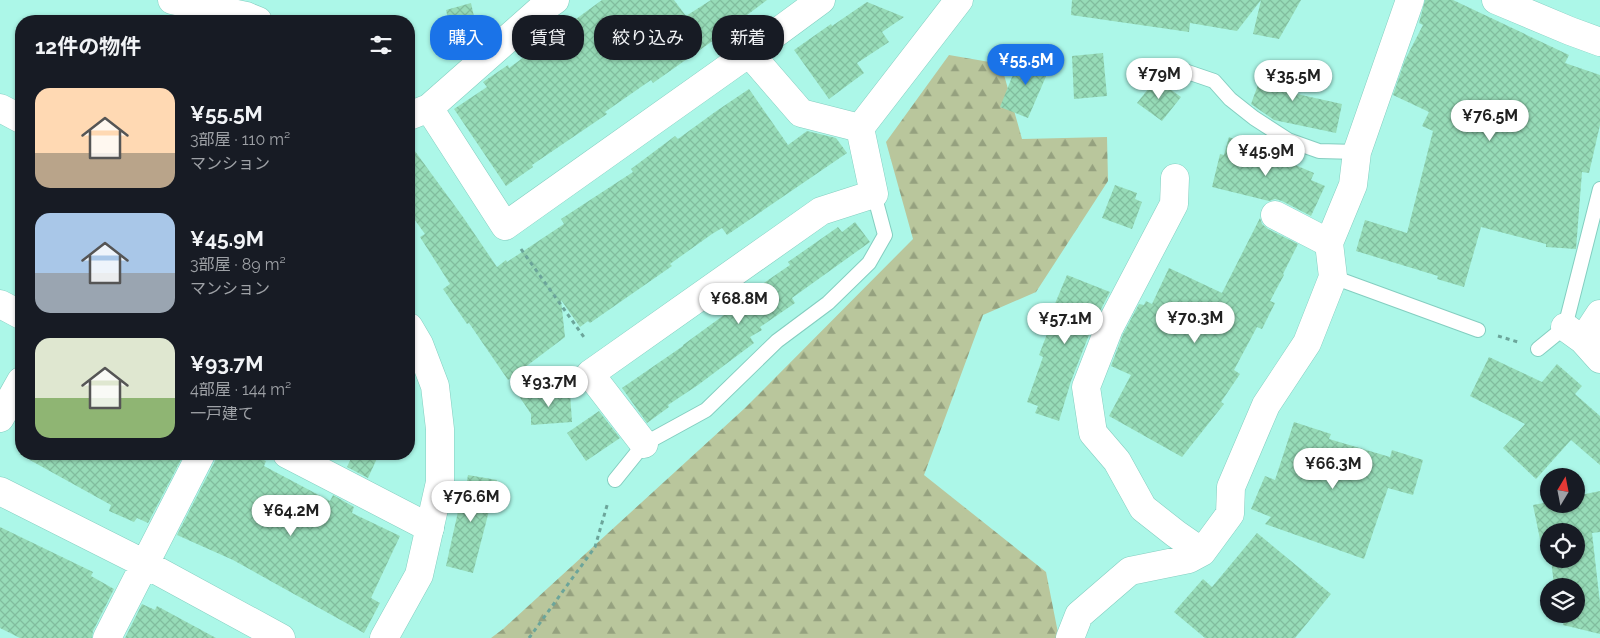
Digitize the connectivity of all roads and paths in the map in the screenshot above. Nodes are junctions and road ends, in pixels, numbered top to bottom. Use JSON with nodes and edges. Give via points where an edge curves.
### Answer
{"nodes":[{"id":1,"x":172,"y":0,"type":"edge"},
{"id":2,"x":821,"y":0,"type":"edge"},
{"id":3,"x":959,"y":0,"type":"edge"},
{"id":4,"x":1410,"y":0,"type":"edge"},
{"id":5,"x":1496,"y":0,"type":"edge"},
{"id":6,"x":543,"y":4,"type":"edge"},
{"id":7,"x":241,"y":15,"type":"edge"},
{"id":8,"x":784,"y":27,"type":"edge"},
{"id":9,"x":1600,"y":42,"type":"edge"},
{"id":10,"x":739,"y":60,"type":"edge"},
{"id":11,"x":755,"y":60,"type":"edge"},
{"id":12,"x":1170,"y":66,"type":"dead end"},
{"id":13,"x":0,"y":108,"type":"edge"},
{"id":14,"x":419,"y":112,"type":"edge"},
{"id":15,"x":15,"y":116,"type":"edge"},
{"id":16,"x":860,"y":128,"type":"junction"},
{"id":17,"x":1357,"y":152,"type":"junction"},
{"id":18,"x":1175,"y":178,"type":"dead end"},
{"id":19,"x":1600,"y":189,"type":"edge"},
{"id":20,"x":874,"y":194,"type":"junction"},
{"id":21,"x":1275,"y":215,"type":"dead end"},
{"id":22,"x":505,"y":226,"type":"junction"},
{"id":23,"x":1329,"y":243,"type":"junction"},
{"id":24,"x":1333,"y":276,"type":"junction"},
{"id":25,"x":0,"y":304,"type":"edge"},
{"id":26,"x":15,"y":312,"type":"edge"},
{"id":27,"x":1600,"y":314,"type":"edge"},
{"id":28,"x":1478,"y":330,"type":"joint"},
{"id":29,"x":415,"y":337,"type":"edge"},
{"id":30,"x":1583,"y":342,"type":"edge"},
{"id":31,"x":1538,"y":348,"type":"joint"},
{"id":32,"x":590,"y":374,"type":"junction"},
{"id":33,"x":15,"y":392,"type":"edge"},
{"id":34,"x":0,"y":418,"type":"edge"},
{"id":35,"x":644,"y":444,"type":"junction"},
{"id":36,"x":198,"y":460,"type":"edge"},
{"id":37,"x":299,"y":460,"type":"edge"},
{"id":38,"x":615,"y":480,"type":"joint"},
{"id":39,"x":0,"y":491,"type":"edge"},
{"id":40,"x":430,"y":528,"type":"junction"},
{"id":41,"x":1202,"y":552,"type":"junction"},
{"id":42,"x":145,"y":564,"type":"junction"},
{"id":43,"x":107,"y":638,"type":"edge"},
{"id":44,"x":281,"y":638,"type":"edge"},
{"id":45,"x":384,"y":638,"type":"edge"},
{"id":46,"x":529,"y":638,"type":"edge"},
{"id":47,"x":1070,"y":638,"type":"edge"}],
"edges":[{"from":1,"to":7,"type":"street"},
{"from":2,"to":8,"type":"street"},
{"from":3,"to":16,"type":"street"},
{"from":4,"to":17,"type":"street"},
{"from":5,"to":9,"type":"street"},
{"from":6,"to":14,"type":"street"},
{"from":10,"to":22,"type":"street"},
{"from":11,"to":16,"type":"street","via":[[801,113]]},
{"from":12,"to":17,"type":"lane","via":[[1214,81],[1230,99],[1288,140],[1319,151]]},
{"from":13,"to":15,"type":"street"},
{"from":14,"to":22,"type":"street"},
{"from":16,"to":20,"type":"street"},
{"from":17,"to":23,"type":"street","via":[[1353,185]]},
{"from":18,"to":41,"type":"street","via":[[1174,204],[1109,328],[1086,387],[1093,433],[1117,461],[1143,508]]},
{"from":19,"to":30,"type":"lane"},
{"from":20,"to":32,"type":"street","via":[[821,212]]},
{"from":20,"to":35,"type":"lane","via":[[885,235],[869,263],[828,303],[777,341],[706,410]]},
{"from":21,"to":23,"type":"street"},
{"from":22,"to":32,"type":"path","via":[[598,357]]},
{"from":23,"to":24,"type":"street"},
{"from":24,"to":28,"type":"lane"},
{"from":24,"to":41,"type":"street","via":[[1307,343],[1266,405],[1231,487],[1230,514]]},
{"from":25,"to":26,"type":"street"},
{"from":27,"to":30,"type":"street"},
{"from":28,"to":31,"type":"path"},
{"from":29,"to":40,"type":"street","via":[[435,386],[439,421],[440,482]]},
{"from":30,"to":31,"type":"lane"},
{"from":32,"to":35,"type":"street"},
{"from":33,"to":34,"type":"street"},
{"from":35,"to":38,"type":"lane"},
{"from":36,"to":42,"type":"street"},
{"from":37,"to":40,"type":"street"},
{"from":38,"to":46,"type":"path","via":[[595,547]]},
{"from":39,"to":42,"type":"street"},
{"from":40,"to":45,"type":"street","via":[[419,575]]},
{"from":41,"to":47,"type":"street","via":[[1189,559],[1130,571],[1079,615]]},
{"from":42,"to":43,"type":"street"},
{"from":42,"to":44,"type":"street"}]}
